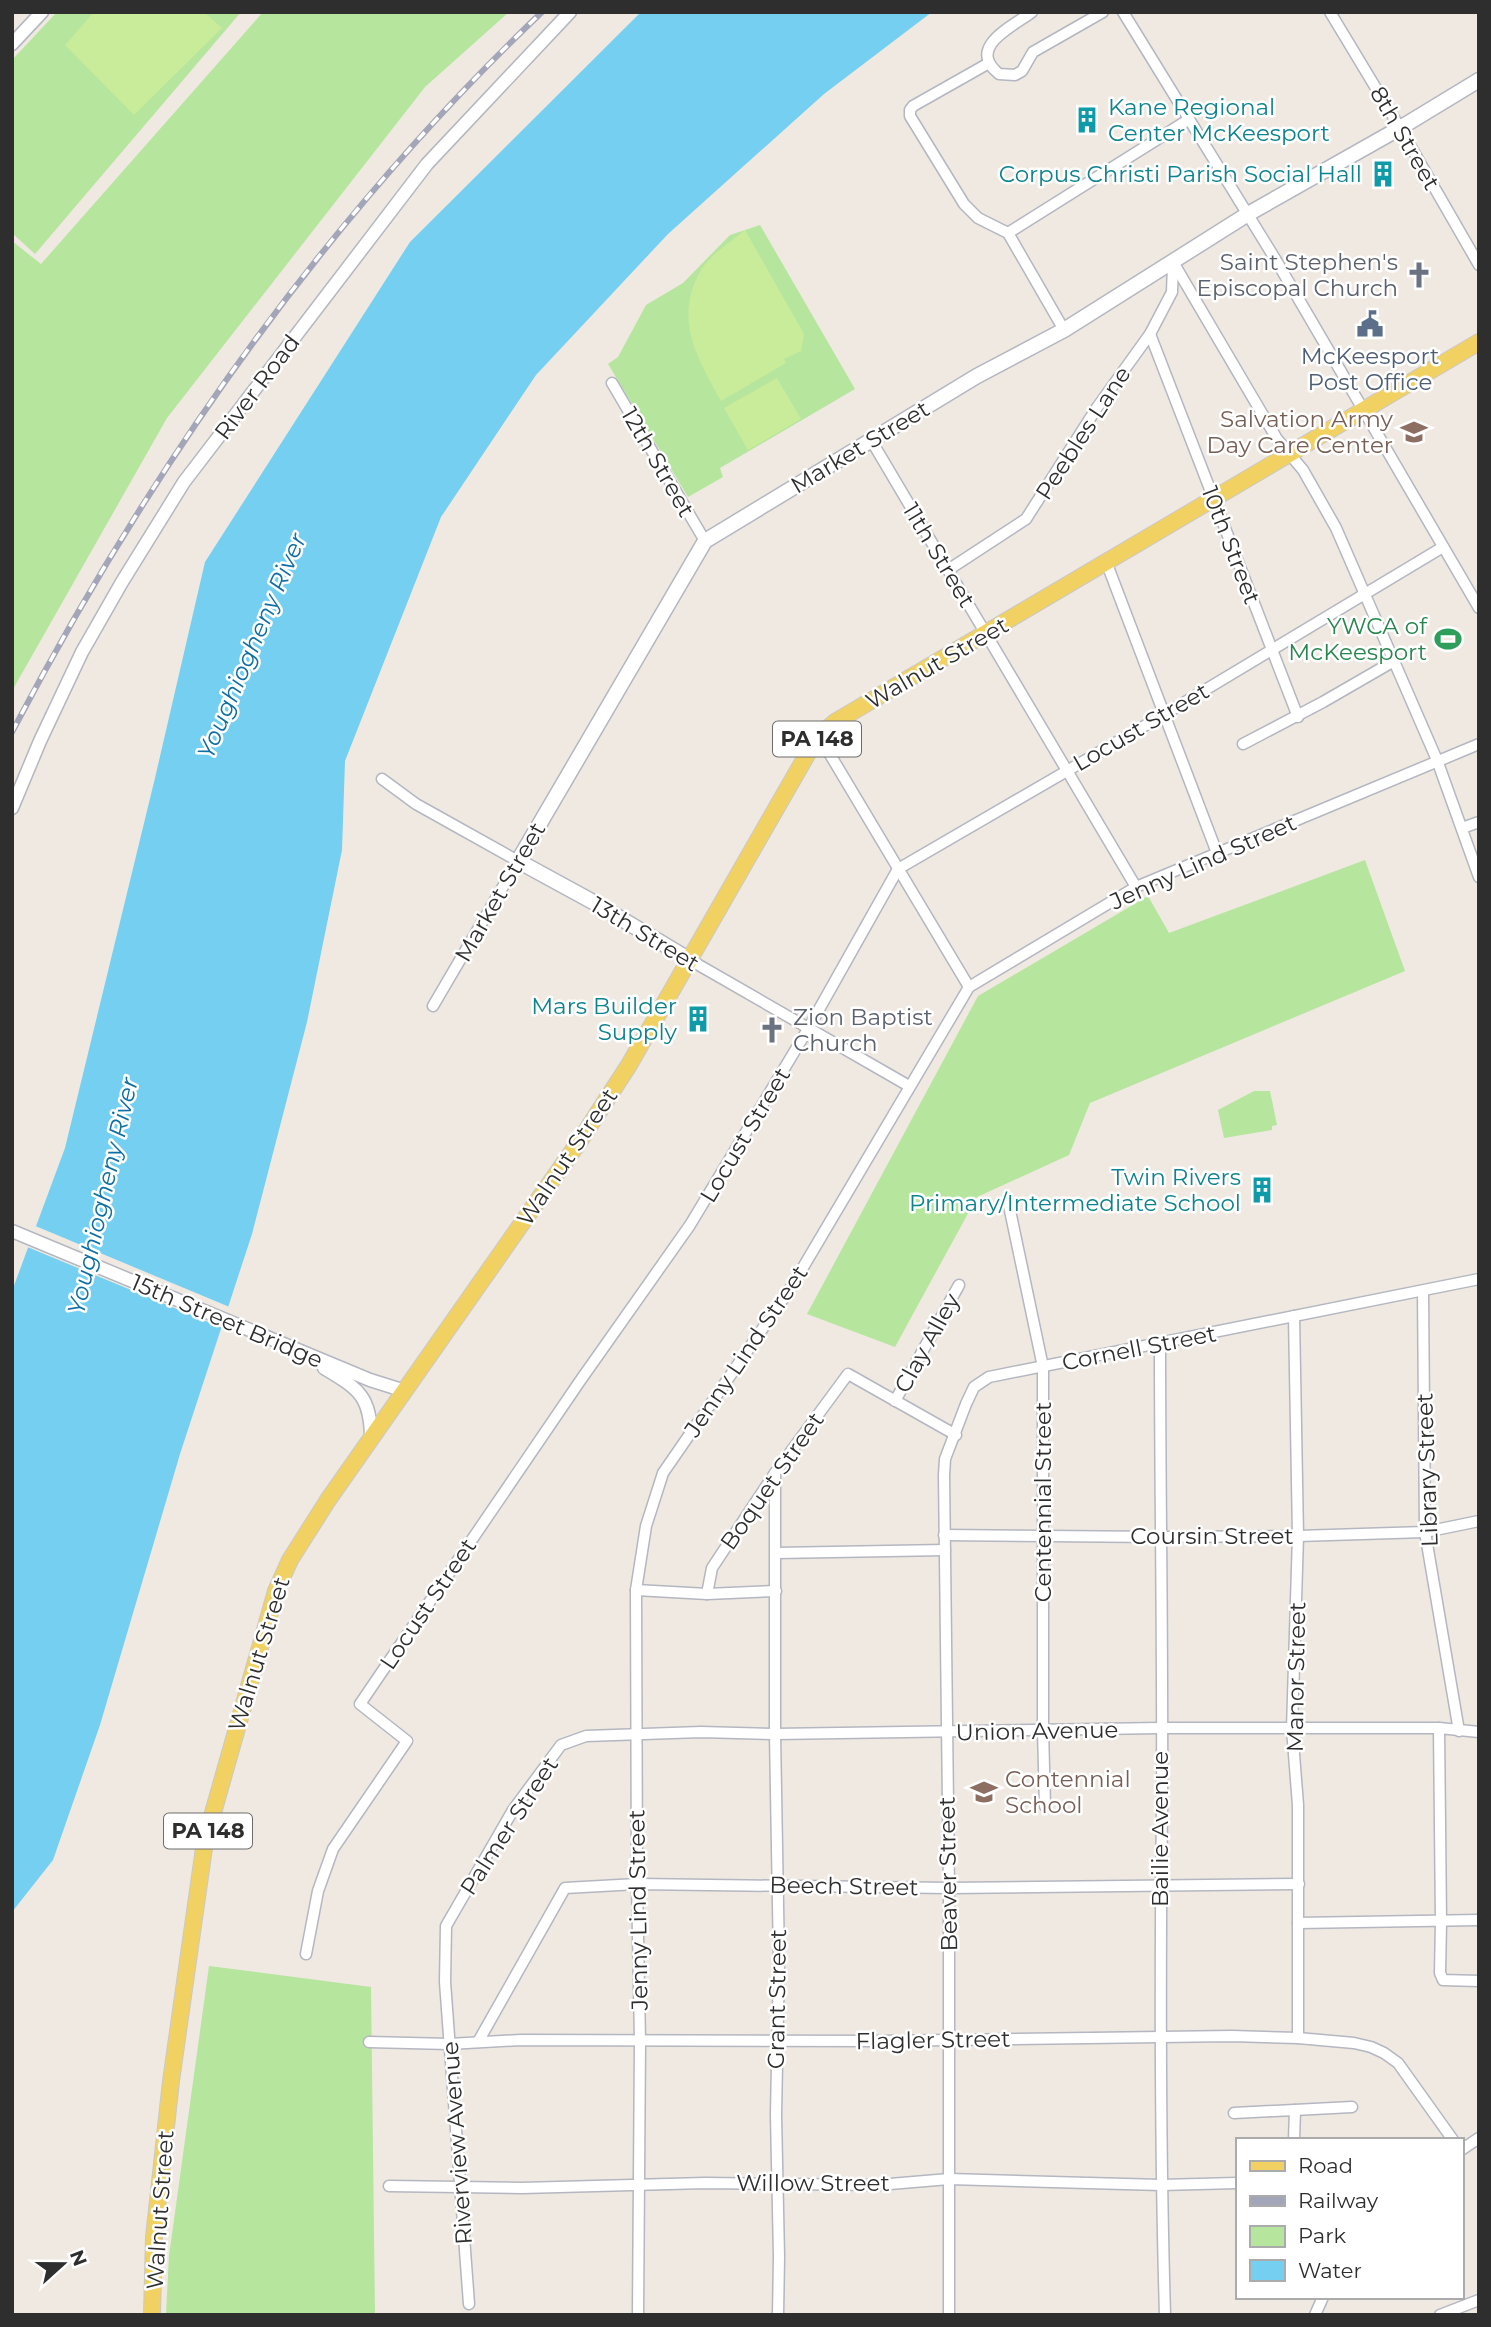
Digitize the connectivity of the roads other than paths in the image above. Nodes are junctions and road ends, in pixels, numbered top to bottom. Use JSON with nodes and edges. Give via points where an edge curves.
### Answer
{"nodes":[{"id":1,"x":42,"y":12,"type":"edge"},
{"id":2,"x":570,"y":12,"type":"edge"},
{"id":3,"x":1032,"y":12,"type":"edge"},
{"id":4,"x":1103,"y":12,"type":"edge"},
{"id":5,"x":1123,"y":12,"type":"edge"},
{"id":6,"x":1330,"y":12,"type":"edge"},
{"id":7,"x":12,"y":44,"type":"edge"},
{"id":8,"x":989,"y":63,"type":"junction"},
{"id":9,"x":1479,"y":80,"type":"edge"},
{"id":10,"x":1188,"y":120,"type":"junction"},
{"id":11,"x":1400,"y":128,"type":"junction"},
{"id":12,"x":1248,"y":214,"type":"junction"},
{"id":13,"x":1008,"y":233,"type":"junction"},
{"id":14,"x":1173,"y":262,"type":"junction"},
{"id":15,"x":1479,"y":265,"type":"edge"},
{"id":16,"x":1064,"y":330,"type":"junction"},
{"id":17,"x":1150,"y":334,"type":"junction"},
{"id":18,"x":1478,"y":345,"type":"edge"},
{"id":19,"x":612,"y":383,"type":"dead end"},
{"id":20,"x":1363,"y":412,"type":"junction"},
{"id":21,"x":871,"y":440,"type":"junction"},
{"id":22,"x":1291,"y":455,"type":"junction"},
{"id":23,"x":1214,"y":500,"type":"junction"},
{"id":24,"x":705,"y":541,"type":"junction"},
{"id":25,"x":1443,"y":547,"type":"junction"},
{"id":26,"x":1107,"y":564,"type":"junction"},
{"id":27,"x":948,"y":570,"type":"junction"},
{"id":28,"x":1365,"y":594,"type":"junction"},
{"id":29,"x":1475,"y":594,"type":"edge"},
{"id":30,"x":1479,"y":608,"type":"edge"},
{"id":31,"x":988,"y":634,"type":"junction"},
{"id":32,"x":1271,"y":649,"type":"junction"},
{"id":33,"x":1394,"y":661,"type":"junction"},
{"id":34,"x":1165,"y":715,"type":"junction"},
{"id":35,"x":1298,"y":716,"type":"junction"},
{"id":36,"x":819,"y":736,"type":"junction"},
{"id":37,"x":1243,"y":744,"type":"dead end"},
{"id":38,"x":1479,"y":744,"type":"edge"},
{"id":39,"x":1437,"y":760,"type":"junction"},
{"id":40,"x":1067,"y":770,"type":"junction"},
{"id":41,"x":382,"y":779,"type":"dead end"},
{"id":42,"x":12,"y":808,"type":"edge"},
{"id":43,"x":1479,"y":822,"type":"edge"},
{"id":44,"x":1462,"y":828,"type":"junction"},
{"id":45,"x":1217,"y":853,"type":"junction"},
{"id":46,"x":518,"y":861,"type":"junction"},
{"id":47,"x":898,"y":869,"type":"junction"},
{"id":48,"x":1479,"y":877,"type":"edge"},
{"id":49,"x":1136,"y":887,"type":"junction"},
{"id":50,"x":690,"y":960,"type":"junction"},
{"id":51,"x":969,"y":987,"type":"junction"},
{"id":52,"x":433,"y":1006,"type":"dead end"},
{"id":53,"x":808,"y":1029,"type":"junction"},
{"id":54,"x":909,"y":1086,"type":"junction"},
{"id":55,"x":1008,"y":1201,"type":"dead end"},
{"id":56,"x":12,"y":1231,"type":"edge"},
{"id":57,"x":1479,"y":1279,"type":"edge"},
{"id":58,"x":959,"y":1284,"type":"dead end"},
{"id":59,"x":1423,"y":1291,"type":"junction"},
{"id":60,"x":1294,"y":1316,"type":"junction"},
{"id":61,"x":1160,"y":1344,"type":"junction"},
{"id":62,"x":1043,"y":1367,"type":"junction"},
{"id":63,"x":356,"y":1380,"type":"junction"},
{"id":64,"x":405,"y":1391,"type":"junction"},
{"id":65,"x":895,"y":1401,"type":"junction"},
{"id":66,"x":956,"y":1435,"type":"junction"},
{"id":67,"x":371,"y":1440,"type":"junction"},
{"id":68,"x":775,"y":1473,"type":"junction"},
{"id":69,"x":1479,"y":1521,"type":"edge"},
{"id":70,"x":1425,"y":1532,"type":"junction"},
{"id":71,"x":944,"y":1535,"type":"junction"},
{"id":72,"x":1298,"y":1536,"type":"junction"},
{"id":73,"x":1043,"y":1537,"type":"junction"},
{"id":74,"x":1160,"y":1537,"type":"junction"},
{"id":75,"x":945,"y":1550,"type":"junction"},
{"id":76,"x":776,"y":1553,"type":"junction"},
{"id":77,"x":636,"y":1590,"type":"junction"},
{"id":78,"x":776,"y":1591,"type":"junction"},
{"id":79,"x":707,"y":1594,"type":"junction"},
{"id":80,"x":1160,"y":1728,"type":"junction"},
{"id":81,"x":1439,"y":1728,"type":"junction"},
{"id":82,"x":1292,"y":1729,"type":"junction"},
{"id":83,"x":1043,"y":1730,"type":"junction"},
{"id":84,"x":1459,"y":1731,"type":"junction"},
{"id":85,"x":947,"y":1732,"type":"junction"},
{"id":86,"x":1479,"y":1732,"type":"edge"},
{"id":87,"x":775,"y":1734,"type":"junction"},
{"id":88,"x":638,"y":1735,"type":"junction"},
{"id":89,"x":1045,"y":1806,"type":"dead end"},
{"id":90,"x":637,"y":1884,"type":"junction"},
{"id":91,"x":1298,"y":1884,"type":"junction"},
{"id":92,"x":778,"y":1885,"type":"junction"},
{"id":93,"x":1160,"y":1886,"type":"junction"},
{"id":94,"x":949,"y":1888,"type":"junction"},
{"id":95,"x":1479,"y":1920,"type":"edge"},
{"id":96,"x":1441,"y":1922,"type":"junction"},
{"id":97,"x":1298,"y":1923,"type":"junction"},
{"id":98,"x":306,"y":1954,"type":"dead end"},
{"id":99,"x":1479,"y":1981,"type":"edge"},
{"id":100,"x":445,"y":1982,"type":"joint"},
{"id":101,"x":1162,"y":2038,"type":"junction"},
{"id":102,"x":1298,"y":2038,"type":"junction"},
{"id":103,"x":950,"y":2039,"type":"junction"},
{"id":104,"x":777,"y":2040,"type":"junction"},
{"id":105,"x":640,"y":2041,"type":"junction"},
{"id":106,"x":369,"y":2042,"type":"dead end"},
{"id":107,"x":478,"y":2042,"type":"junction"},
{"id":108,"x":449,"y":2044,"type":"junction"},
{"id":109,"x":1352,"y":2107,"type":"dead end"},
{"id":110,"x":1295,"y":2110,"type":"junction"},
{"id":111,"x":1234,"y":2113,"type":"dead end"},
{"id":112,"x":1294,"y":2138,"type":"edge"},
{"id":113,"x":1453,"y":2138,"type":"edge"},
{"id":114,"x":1479,"y":2138,"type":"edge"},
{"id":115,"x":1463,"y":2149,"type":"edge"},
{"id":116,"x":949,"y":2179,"type":"junction"},
{"id":117,"x":1236,"y":2183,"type":"edge"},
{"id":118,"x":777,"y":2185,"type":"junction"},
{"id":119,"x":1161,"y":2185,"type":"junction"},
{"id":120,"x":389,"y":2186,"type":"dead end"},
{"id":121,"x":460,"y":2186,"type":"junction"},
{"id":122,"x":638,"y":2186,"type":"junction"},
{"id":123,"x":1322,"y":2299,"type":"edge"},
{"id":124,"x":1479,"y":2301,"type":"edge"},
{"id":125,"x":469,"y":2304,"type":"dead end"},
{"id":126,"x":152,"y":2315,"type":"edge"},
{"id":127,"x":638,"y":2315,"type":"edge"},
{"id":128,"x":778,"y":2315,"type":"edge"},
{"id":129,"x":949,"y":2315,"type":"edge"},
{"id":130,"x":1165,"y":2315,"type":"edge"},
{"id":131,"x":1315,"y":2315,"type":"edge"},
{"id":132,"x":1440,"y":2315,"type":"edge"}],
"edges":[{"from":1,"to":7,"type":"street"},
{"from":2,"to":42,"type":"street","name":"River Road","via":[[426,164],[184,482],[82,652]]},
{"from":3,"to":8,"type":"street","via":[[989,45]]},
{"from":4,"to":8,"type":"street","via":[[1033,52],[1015,75],[999,74]]},
{"from":5,"to":10,"type":"street"},
{"from":6,"to":11,"type":"street","name":"8th Street"},
{"from":8,"to":13,"type":"street","via":[[909,110],[964,204],[978,218]]},
{"from":9,"to":11,"type":"main road","name":"Market Street"},
{"from":10,"to":12,"type":"street"},
{"from":10,"to":13,"type":"street"},
{"from":11,"to":12,"type":"main road","name":"Market Street"},
{"from":11,"to":15,"type":"street","name":"8th Street"},
{"from":12,"to":14,"type":"main road","name":"Market Street"},
{"from":12,"to":20,"type":"street"},
{"from":13,"to":16,"type":"street"},
{"from":14,"to":16,"type":"main road","name":"Market Street"},
{"from":14,"to":17,"type":"street","name":"Peebles Lane","via":[[1172,292]]},
{"from":14,"to":22,"type":"street","via":[[1277,439]]},
{"from":16,"to":21,"type":"main road","name":"Market Street"},
{"from":17,"to":23,"type":"street","name":"10th Street"},
{"from":17,"to":27,"type":"street","name":"Peebles Lane","via":[[1026,519]]},
{"from":18,"to":20,"type":"main road","name":"Walnut Street","number":"PA 148"},
{"from":19,"to":24,"type":"street","name":"12th Street"},
{"from":20,"to":22,"type":"main road","name":"Walnut Street","number":"PA 148"},
{"from":20,"to":25,"type":"street"},
{"from":21,"to":24,"type":"main road","name":"Market Street"},
{"from":21,"to":27,"type":"street","name":"11th Street"},
{"from":22,"to":23,"type":"main road","name":"Walnut Street","number":"PA 148"},
{"from":22,"to":28,"type":"street","via":[[1336,528]]},
{"from":23,"to":26,"type":"main road","name":"Walnut Street","number":"PA 148"},
{"from":23,"to":32,"type":"street","name":"10th Street"},
{"from":24,"to":46,"type":"main road","name":"Market Street"},
{"from":25,"to":28,"type":"street","name":"Locust Street"},
{"from":25,"to":29,"type":"street"},
{"from":26,"to":31,"type":"main road","name":"Walnut Street","number":"PA 148"},
{"from":26,"to":34,"type":"street"},
{"from":27,"to":31,"type":"street","name":"11th Street"},
{"from":28,"to":32,"type":"street","name":"Locust Street"},
{"from":28,"to":33,"type":"street"},
{"from":29,"to":30,"type":"street"},
{"from":31,"to":36,"type":"main road","name":"Walnut Street","number":"PA 148","via":[[835,722]]},
{"from":31,"to":40,"type":"street","name":"11th Street"},
{"from":32,"to":34,"type":"street","name":"Locust Street"},
{"from":32,"to":35,"type":"street","name":"10th Street"},
{"from":33,"to":35,"type":"street"},
{"from":33,"to":39,"type":"street"},
{"from":34,"to":40,"type":"street","name":"Locust Street"},
{"from":34,"to":45,"type":"street"},
{"from":35,"to":37,"type":"street"},
{"from":36,"to":47,"type":"street"},
{"from":36,"to":50,"type":"main road","name":"Walnut Street","number":"PA 148"},
{"from":38,"to":39,"type":"street","name":"Jenny Lind Street"},
{"from":39,"to":44,"type":"street"},
{"from":39,"to":45,"type":"street","name":"Jenny Lind Street"},
{"from":40,"to":47,"type":"street","name":"Locust Street"},
{"from":40,"to":49,"type":"street","name":"11th Street"},
{"from":41,"to":46,"type":"street","name":"13th Street","via":[[416,804]]},
{"from":43,"to":44,"type":"street"},
{"from":44,"to":48,"type":"street"},
{"from":45,"to":49,"type":"street","name":"Jenny Lind Street"},
{"from":46,"to":50,"type":"main road","name":"13th Street"},
{"from":46,"to":52,"type":"street","name":"Market Street"},
{"from":47,"to":51,"type":"street"},
{"from":47,"to":53,"type":"street","name":"Locust Street"},
{"from":49,"to":51,"type":"street","name":"Jenny Lind Street"},
{"from":50,"to":53,"type":"street","name":"13th Street"},
{"from":50,"to":64,"type":"main road","name":"Walnut Street","number":"PA 148","via":[[581,1139]]},
{"from":51,"to":54,"type":"street","name":"Jenny Lind Street"},
{"from":53,"to":54,"type":"street","name":"13th Street"},
{"from":53,"to":98,"type":"street","name":"Locust Street","via":[[690,1225],[360,1703],[407,1741],[333,1849],[318,1891]]},
{"from":54,"to":77,"type":"street","name":"Jenny Lind Street","via":[[792,1286],[663,1473],[646,1526]]},
{"from":55,"to":62,"type":"street","name":"Centennial Street"},
{"from":56,"to":63,"type":"street","name":"15th Street Bridge","via":[[285,1345]]},
{"from":57,"to":59,"type":"street","name":"Cornell Street"},
{"from":58,"to":65,"type":"street","name":"Clay Alley"},
{"from":59,"to":60,"type":"street","name":"Cornell Street"},
{"from":59,"to":70,"type":"street","name":"Library Street"},
{"from":60,"to":61,"type":"street","name":"Cornell Street"},
{"from":60,"to":72,"type":"street","name":"Manor Street"},
{"from":61,"to":62,"type":"street","name":"Cornell Street"},
{"from":61,"to":74,"type":"street","name":"Bailie Avenue"},
{"from":62,"to":66,"type":"street","name":"Cornell Street","via":[[989,1377],[974,1387]]},
{"from":62,"to":73,"type":"street","name":"Centennial Street"},
{"from":63,"to":64,"type":"street","name":"15th Street Bridge"},
{"from":63,"to":67,"type":"street","via":[[370,1415]]},
{"from":64,"to":67,"type":"main road","name":"Walnut Street","number":"PA 148"},
{"from":65,"to":66,"type":"street"},
{"from":65,"to":68,"type":"street","name":"Boquet Street","via":[[848,1374]]},
{"from":66,"to":71,"type":"street","name":"Beaver Street","via":[[945,1459]]},
{"from":67,"to":126,"type":"main road","name":"Walnut Street","number":"PA 148","via":[[289,1560],[276,1591],[205,1841],[155,2224]]},
{"from":68,"to":76,"type":"street","name":"Grant Street"},
{"from":68,"to":79,"type":"street","name":"Boquet Street","via":[[712,1568]]},
{"from":69,"to":70,"type":"street","name":"Coursin Street"},
{"from":70,"to":72,"type":"street","name":"Coursin Street"},
{"from":70,"to":84,"type":"street","name":"Library Street"},
{"from":71,"to":73,"type":"street","name":"Coursin Street"},
{"from":71,"to":75,"type":"street","name":"Beaver Street"},
{"from":72,"to":74,"type":"street","name":"Coursin Street"},
{"from":72,"to":82,"type":"street","name":"Manor Street"},
{"from":73,"to":74,"type":"street","name":"Coursin Street"},
{"from":73,"to":83,"type":"street","name":"Centennial Street"},
{"from":74,"to":80,"type":"street","name":"Bailie Avenue"},
{"from":75,"to":76,"type":"street"},
{"from":75,"to":85,"type":"street","name":"Beaver Street"},
{"from":76,"to":78,"type":"street","name":"Grant Street"},
{"from":77,"to":79,"type":"street"},
{"from":77,"to":88,"type":"street","name":"Jenny Lind Street"},
{"from":78,"to":79,"type":"street"},
{"from":78,"to":87,"type":"street","name":"Grant Street"},
{"from":80,"to":82,"type":"street","name":"Union Avenue"},
{"from":80,"to":83,"type":"street","name":"Union Avenue"},
{"from":80,"to":93,"type":"street","name":"Bailie Avenue"},
{"from":81,"to":82,"type":"street","name":"Union Avenue"},
{"from":81,"to":84,"type":"street","name":"Union Avenue"},
{"from":81,"to":96,"type":"street"},
{"from":82,"to":91,"type":"street","name":"Manor Street"},
{"from":83,"to":85,"type":"street","name":"Union Avenue"},
{"from":83,"to":89,"type":"street","name":"Centennial Street"},
{"from":84,"to":86,"type":"street","name":"Union Avenue"},
{"from":85,"to":87,"type":"street","name":"Union Avenue"},
{"from":85,"to":94,"type":"street","name":"Beaver Street"},
{"from":87,"to":88,"type":"street","name":"Union Avenue"},
{"from":87,"to":92,"type":"street","name":"Grant Street"},
{"from":88,"to":90,"type":"street","name":"Jenny Lind Street"},
{"from":88,"to":100,"type":"street","name":"Palmer Street","via":[[586,1737],[561,1745],[513,1810],[446,1926]]},
{"from":90,"to":92,"type":"street","name":"Beech Street"},
{"from":90,"to":105,"type":"street","name":"Jenny Lind Street"},
{"from":90,"to":107,"type":"street","name":"Beech Street","via":[[565,1888]]},
{"from":91,"to":93,"type":"street","name":"Beech Street"},
{"from":91,"to":97,"type":"street","name":"Manor Street"},
{"from":92,"to":94,"type":"street","name":"Beech Street"},
{"from":92,"to":104,"type":"street","name":"Grant Street"},
{"from":93,"to":94,"type":"street","name":"Beech Street"},
{"from":93,"to":101,"type":"street","name":"Bailie Avenue"},
{"from":94,"to":103,"type":"street","name":"Beaver Street"},
{"from":95,"to":96,"type":"street"},
{"from":96,"to":97,"type":"street"},
{"from":96,"to":99,"type":"street","via":[[1443,1979]]},
{"from":97,"to":102,"type":"street","name":"Manor Street"},
{"from":100,"to":108,"type":"street","name":"Riverview Avenue"},
{"from":101,"to":102,"type":"street","name":"Flagler Street"},
{"from":101,"to":103,"type":"street","name":"Flagler Street"},
{"from":101,"to":119,"type":"street","name":"Bailie Avenue"},
{"from":102,"to":113,"type":"street","name":"Flagler Street","via":[[1354,2043],[1384,2053],[1398,2063]]},
{"from":103,"to":104,"type":"street","name":"Flagler Street"},
{"from":103,"to":116,"type":"street","name":"Beaver Street"},
{"from":104,"to":105,"type":"street","name":"Flagler Street"},
{"from":104,"to":118,"type":"street","name":"Grant Street"},
{"from":105,"to":107,"type":"street","name":"Flagler Street"},
{"from":105,"to":122,"type":"street","name":"Jenny Lind Street"},
{"from":106,"to":108,"type":"street","name":"Flagler Street"},
{"from":107,"to":108,"type":"street","name":"Flagler Street"},
{"from":108,"to":121,"type":"street","name":"Riverview Avenue"},
{"from":109,"to":110,"type":"street"},
{"from":110,"to":111,"type":"street"},
{"from":110,"to":112,"type":"street"},
{"from":114,"to":115,"type":"street"},
{"from":116,"to":118,"type":"street","name":"Willow Street","via":[[878,2185]]},
{"from":116,"to":119,"type":"street","name":"Willow Street"},
{"from":116,"to":129,"type":"street","name":"Beaver Street"},
{"from":117,"to":119,"type":"street","name":"Willow Street"},
{"from":118,"to":122,"type":"street","name":"Willow Street"},
{"from":118,"to":128,"type":"street","name":"Grant Street"},
{"from":119,"to":130,"type":"street","name":"Bailie Avenue"},
{"from":120,"to":121,"type":"street","name":"Willow Street"},
{"from":121,"to":122,"type":"street","name":"Willow Street"},
{"from":121,"to":125,"type":"street","name":"Riverview Avenue"},
{"from":122,"to":127,"type":"street","name":"Jenny Lind Street"},
{"from":123,"to":131,"type":"street"},
{"from":124,"to":132,"type":"street"}]}
